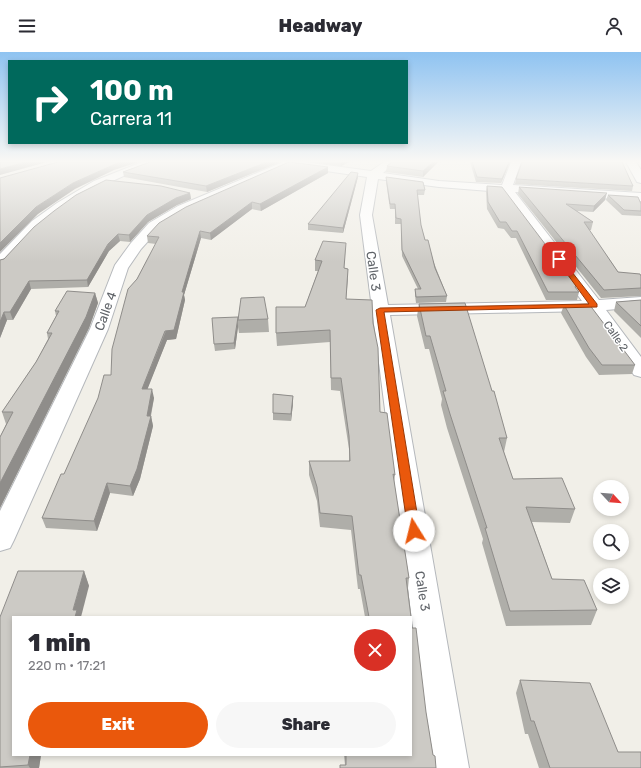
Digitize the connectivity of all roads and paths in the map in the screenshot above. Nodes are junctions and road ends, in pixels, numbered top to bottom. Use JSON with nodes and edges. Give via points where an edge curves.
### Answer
{"nodes":[{"id":1,"x":79,"y":195,"type":"edge"},
{"id":2,"x":200,"y":195,"type":"edge"},
{"id":3,"x":373,"y":195,"type":"edge"},
{"id":4,"x":511,"y":195,"type":"edge"},
{"id":5,"x":614,"y":195,"type":"edge"},
{"id":6,"x":641,"y":197,"type":"edge"},
{"id":7,"x":0,"y":262,"type":"edge"},
{"id":8,"x":641,"y":302,"type":"edge"},
{"id":9,"x":594,"y":306,"type":"junction"},
{"id":10,"x":380,"y":310,"type":"junction"},
{"id":11,"x":641,"y":371,"type":"edge"},
{"id":12,"x":0,"y":540,"type":"edge"},
{"id":13,"x":450,"y":768,"type":"edge"}],
"edges":[{"from":1,"to":7,"type":"street","via":[[49,214]]},
{"from":2,"to":12,"type":"street","name":"Calle 4","via":[[154,226],[120,268],[99,329]]},
{"from":3,"to":10,"type":"street","name":"Calle 3","via":[[366,215]]},
{"from":4,"to":9,"type":"street","name":"Calle 2"},
{"from":5,"to":6,"type":"street"},
{"from":8,"to":9,"type":"street"},
{"from":9,"to":10,"type":"street"},
{"from":9,"to":11,"type":"street","name":"Calle 2"},
{"from":10,"to":13,"type":"street","name":"Calle 3"}]}
